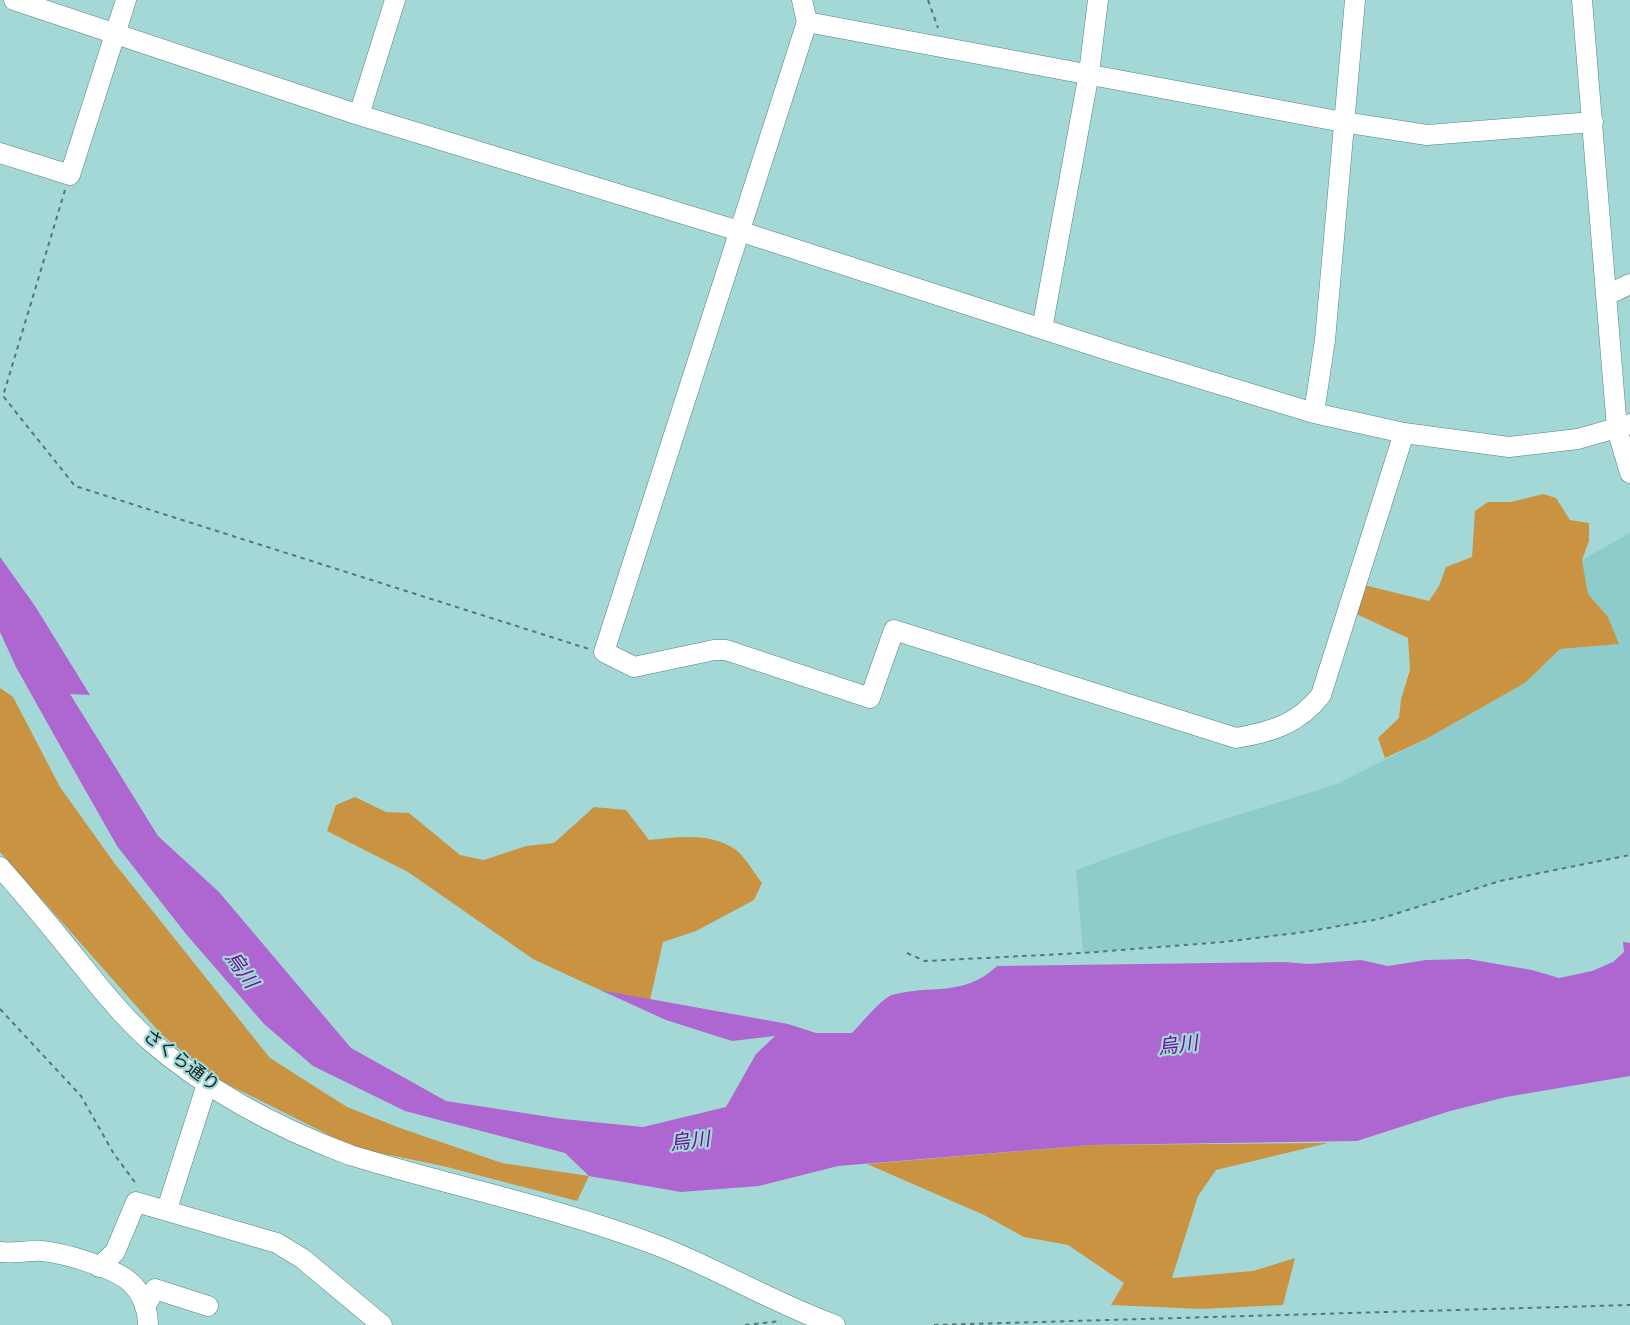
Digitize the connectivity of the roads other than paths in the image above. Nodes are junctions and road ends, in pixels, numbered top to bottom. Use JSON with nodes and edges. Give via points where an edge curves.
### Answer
{"nodes":[{"id":1,"x":14,"y":0,"type":"edge"},
{"id":2,"x":126,"y":0,"type":"edge"},
{"id":3,"x":395,"y":0,"type":"edge"},
{"id":4,"x":802,"y":0,"type":"edge"},
{"id":5,"x":1098,"y":0,"type":"edge"},
{"id":6,"x":1355,"y":0,"type":"edge"},
{"id":7,"x":1582,"y":0,"type":"edge"},
{"id":8,"x":807,"y":22,"type":"junction"},
{"id":9,"x":116,"y":33,"type":"junction"},
{"id":10,"x":1089,"y":73,"type":"junction"},
{"id":11,"x":359,"y":115,"type":"junction"},
{"id":12,"x":1343,"y":122,"type":"junction"},
{"id":13,"x":1593,"y":122,"type":"junction"},
{"id":14,"x":0,"y":153,"type":"edge"},
{"id":15,"x":739,"y":231,"type":"junction"},
{"id":16,"x":1630,"y":284,"type":"edge"},
{"id":17,"x":1607,"y":295,"type":"junction"},
{"id":18,"x":1042,"y":328,"type":"junction"},
{"id":19,"x":1314,"y":413,"type":"junction"},
{"id":20,"x":1623,"y":427,"type":"edge"},
{"id":21,"x":1404,"y":433,"type":"junction"},
{"id":22,"x":1630,"y":473,"type":"edge"},
{"id":23,"x":0,"y":867,"type":"edge"},
{"id":24,"x":207,"y":1084,"type":"junction"},
{"id":25,"x":167,"y":1209,"type":"junction"},
{"id":26,"x":0,"y":1252,"type":"edge"},
{"id":27,"x":99,"y":1267,"type":"junction"},
{"id":28,"x":208,"y":1306,"type":"dead end"},
{"id":29,"x":147,"y":1316,"type":"edge"},
{"id":30,"x":382,"y":1325,"type":"edge"},
{"id":31,"x":835,"y":1325,"type":"edge"}],
"edges":[{"from":1,"to":9,"type":"street"},
{"from":2,"to":9,"type":"street"},
{"from":3,"to":11,"type":"street"},
{"from":4,"to":8,"type":"street"},
{"from":5,"to":10,"type":"street"},
{"from":6,"to":12,"type":"street"},
{"from":7,"to":13,"type":"street"},
{"from":8,"to":10,"type":"street"},
{"from":8,"to":15,"type":"street"},
{"from":9,"to":11,"type":"street"},
{"from":9,"to":14,"type":"street","via":[[70,175]]},
{"from":10,"to":12,"type":"street"},
{"from":10,"to":18,"type":"street"},
{"from":11,"to":15,"type":"street"},
{"from":12,"to":13,"type":"street","via":[[1427,135]]},
{"from":12,"to":19,"type":"street","via":[[1325,340]]},
{"from":13,"to":17,"type":"street"},
{"from":15,"to":18,"type":"street"},
{"from":15,"to":21,"type":"street","via":[[604,652],[634,667],[726,650],[870,698],[894,630],[1236,738],[1271,731],[1309,711],[1321,695]]},
{"from":16,"to":17,"type":"street"},
{"from":17,"to":20,"type":"street"},
{"from":18,"to":19,"type":"street"},
{"from":19,"to":21,"type":"street"},
{"from":20,"to":21,"type":"street","via":[[1578,439],[1509,447]]},
{"from":20,"to":22,"type":"street"},
{"from":23,"to":24,"type":"street","name":"さくら通り","via":[[148,1040]]},
{"from":24,"to":25,"type":"street"},
{"from":24,"to":31,"type":"street","name":"さくら通り","via":[[279,1126],[350,1155],[606,1227],[659,1246]]},
{"from":25,"to":27,"type":"street","via":[[136,1202],[115,1252]]},
{"from":25,"to":30,"type":"street","via":[[276,1243],[303,1259]]},
{"from":26,"to":27,"type":"street","via":[[42,1251]]},
{"from":27,"to":29,"type":"street","via":[[130,1281]]},
{"from":28,"to":29,"type":"street","via":[[155,1288]]}]}
